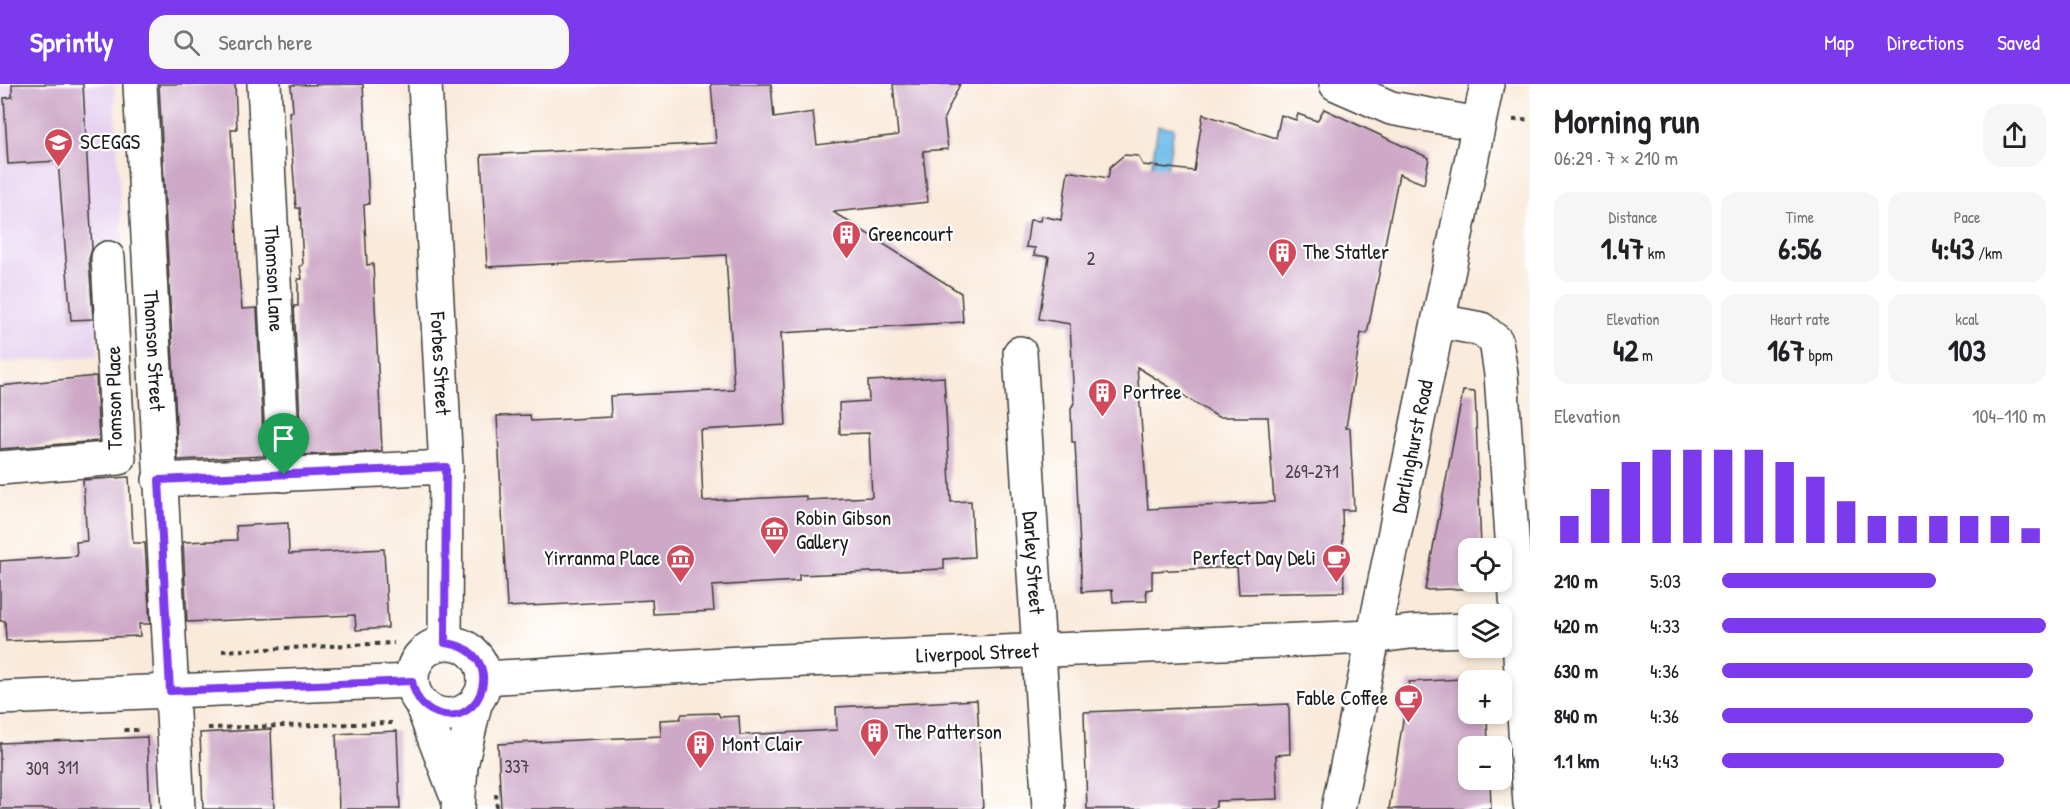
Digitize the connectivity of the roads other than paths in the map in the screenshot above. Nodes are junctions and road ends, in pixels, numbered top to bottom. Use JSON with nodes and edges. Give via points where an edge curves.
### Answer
{"nodes":[{"id":1,"x":140,"y":84,"type":"edge"},
{"id":2,"x":264,"y":84,"type":"edge"},
{"id":3,"x":425,"y":84,"type":"edge"},
{"id":4,"x":1336,"y":84,"type":"edge"},
{"id":5,"x":1487,"y":84,"type":"edge"},
{"id":6,"x":1494,"y":122,"type":"junction"},
{"id":7,"x":108,"y":258,"type":"dead end"},
{"id":8,"x":1439,"y":321,"type":"junction"},
{"id":9,"x":1020,"y":353,"type":"dead end"},
{"id":10,"x":446,"y":467,"type":"junction"},
{"id":11,"x":0,"y":468,"type":"edge"},
{"id":12,"x":284,"y":475,"type":"junction"},
{"id":13,"x":159,"y":480,"type":"junction"},
{"id":14,"x":1517,"y":628,"type":"edge"},
{"id":15,"x":1458,"y":631,"type":"edge"},
{"id":16,"x":1372,"y":637,"type":"junction"},
{"id":17,"x":445,"y":643,"type":"junction"},
{"id":18,"x":1041,"y":650,"type":"junction"},
{"id":19,"x":170,"y":691,"type":"junction"},
{"id":20,"x":480,"y":691,"type":"junction"},
{"id":21,"x":417,"y":692,"type":"junction"},
{"id":22,"x":0,"y":698,"type":"edge"},
{"id":23,"x":457,"y":802,"type":"edge"},
{"id":24,"x":1530,"y":804,"type":"edge"},
{"id":25,"x":178,"y":809,"type":"edge"},
{"id":26,"x":1049,"y":809,"type":"edge"},
{"id":27,"x":1338,"y":809,"type":"edge"}],
"edges":[{"from":1,"to":13,"type":"street","name":"Thomson Street"},
{"from":2,"to":12,"type":"street","name":"Thomson Lane"},
{"from":3,"to":10,"type":"street","name":"Forbes Street"},
{"from":4,"to":6,"type":"street","via":[[1391,108]]},
{"from":5,"to":6,"type":"street","name":"Darlinghurst Road"},
{"from":6,"to":8,"type":"street","name":"Darlinghurst Road"},
{"from":7,"to":11,"type":"street","name":"Tomson Place","via":[[119,458]]},
{"from":8,"to":14,"type":"street","via":[[1481,329],[1496,341]]},
{"from":8,"to":16,"type":"street","name":"Darlinghurst Road"},
{"from":9,"to":18,"type":"street","name":"Darley Street"},
{"from":10,"to":12,"type":"street"},
{"from":10,"to":17,"type":"street","name":"Forbes Street"},
{"from":12,"to":13,"type":"street"},
{"from":13,"to":19,"type":"street","name":"Thomson Street"},
{"from":14,"to":24,"type":"street"},
{"from":15,"to":16,"type":"street","name":"Liverpool Street"},
{"from":16,"to":18,"type":"street","name":"Liverpool Street"},
{"from":16,"to":27,"type":"street","name":"Darlinghurst Road"},
{"from":17,"to":20,"type":"street","via":[[472,652],[481,664]]},
{"from":17,"to":21,"type":"street","via":[[421,655],[414,667]]},
{"from":18,"to":20,"type":"street","name":"Liverpool Street","via":[[757,662]]},
{"from":18,"to":26,"type":"street","name":"Darley Street"},
{"from":19,"to":21,"type":"street"},
{"from":19,"to":22,"type":"street"},
{"from":19,"to":25,"type":"street"},
{"from":20,"to":21,"type":"street","via":[[454,714],[442,714]]},
{"from":20,"to":23,"type":"street"},
{"from":21,"to":23,"type":"street"}]}
